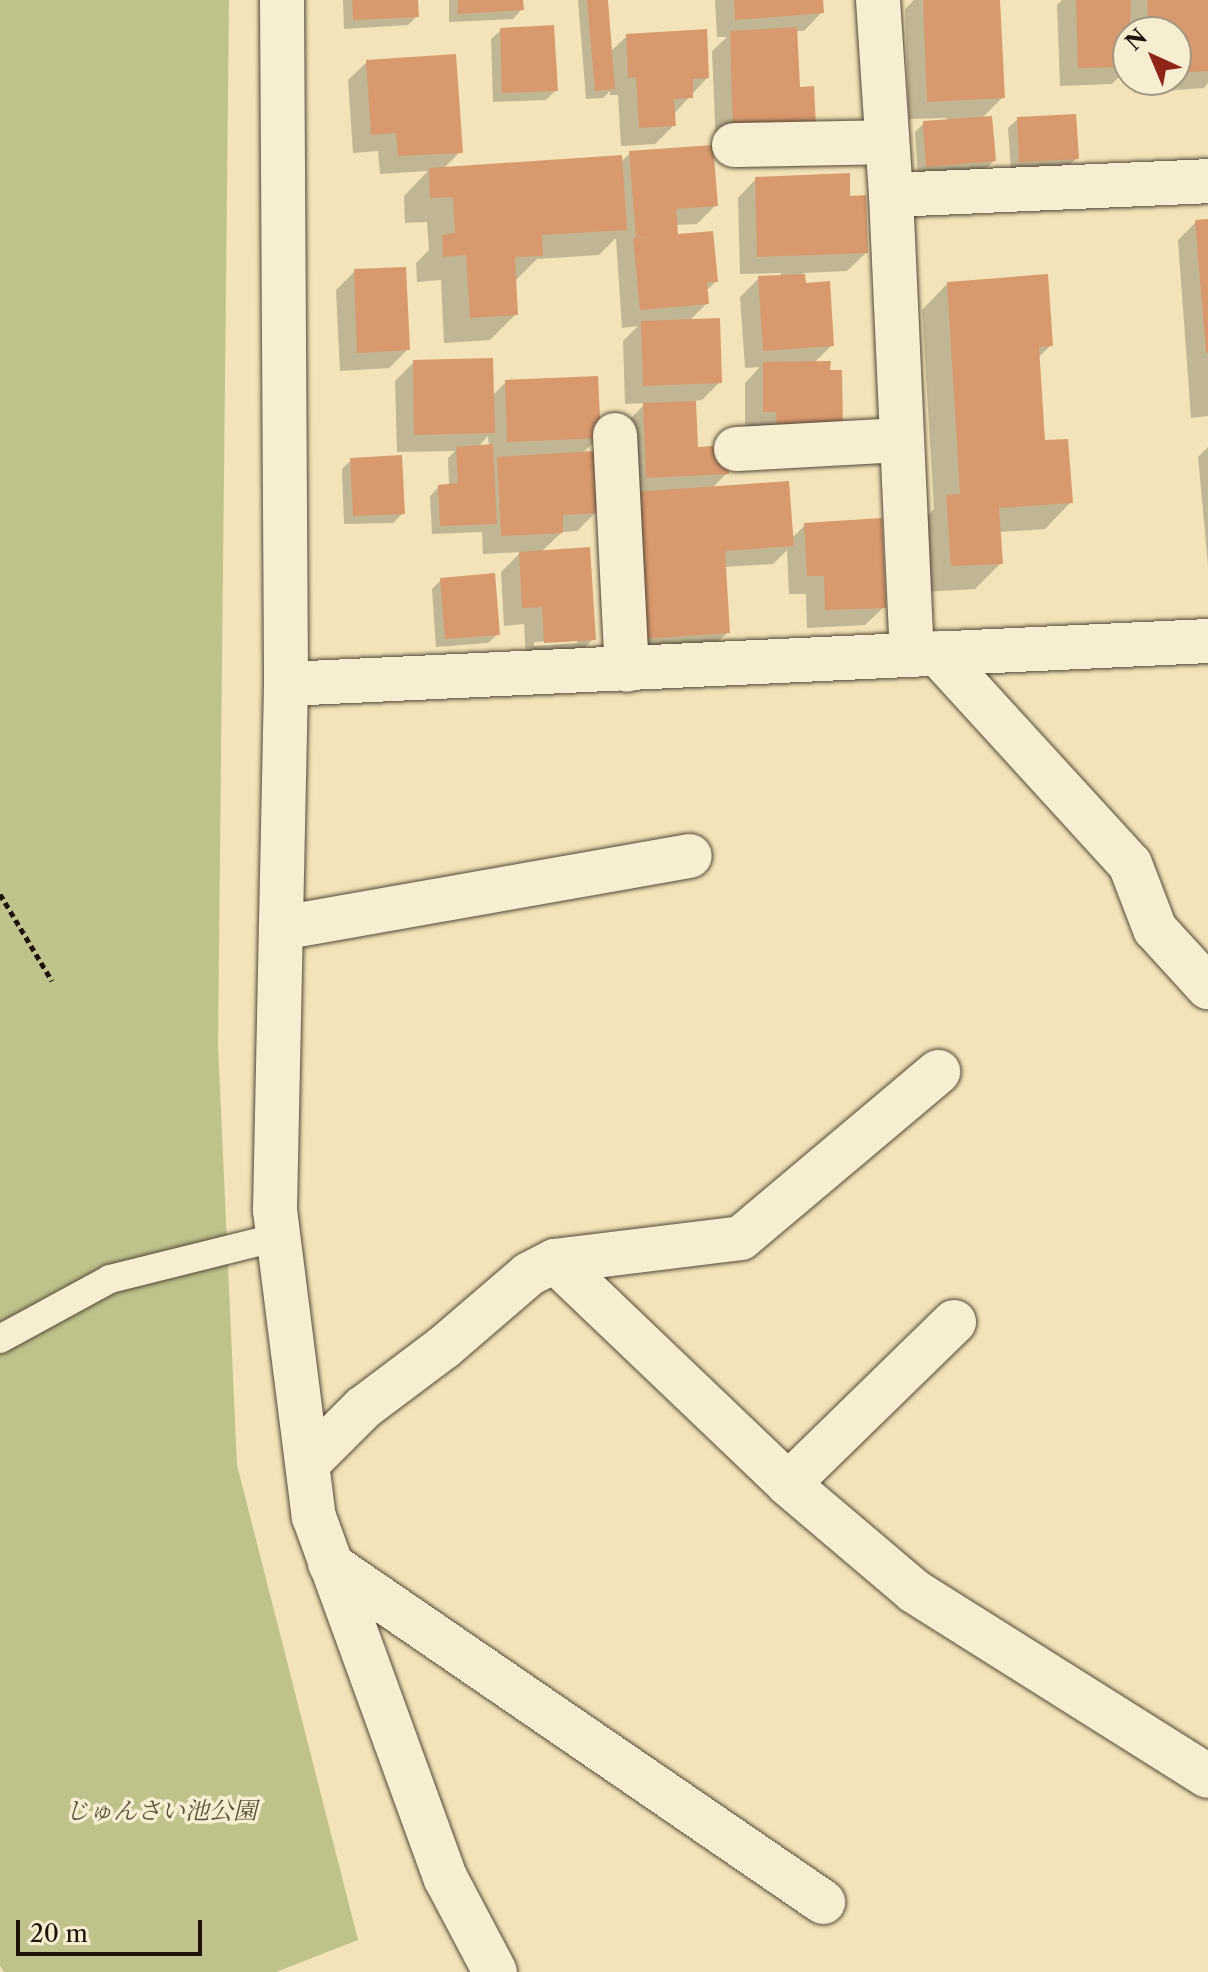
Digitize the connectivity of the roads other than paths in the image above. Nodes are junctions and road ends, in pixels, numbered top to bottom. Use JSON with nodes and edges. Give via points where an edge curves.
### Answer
{"nodes":[{"id":1,"x":282,"y":0,"type":"edge"},
{"id":2,"x":878,"y":0,"type":"edge"},
{"id":3,"x":887,"y":142,"type":"junction"},
{"id":4,"x":734,"y":145,"type":"dead end"},
{"id":5,"x":1208,"y":181,"type":"edge"},
{"id":6,"x":891,"y":195,"type":"junction"},
{"id":7,"x":615,"y":435,"type":"dead end"},
{"id":8,"x":902,"y":440,"type":"junction"},
{"id":9,"x":736,"y":449,"type":"dead end"},
{"id":10,"x":1208,"y":641,"type":"edge"},
{"id":11,"x":924,"y":653,"type":"junction"},
{"id":12,"x":627,"y":670,"type":"junction"},
{"id":13,"x":286,"y":684,"type":"junction"},
{"id":14,"x":690,"y":856,"type":"dead end"},
{"id":15,"x":281,"y":928,"type":"junction"},
{"id":16,"x":1208,"y":987,"type":"edge"},
{"id":17,"x":938,"y":1072,"type":"dead end"},
{"id":18,"x":279,"y":1237,"type":"junction"},
{"id":19,"x":555,"y":1261,"type":"junction"},
{"id":20,"x":954,"y":1322,"type":"dead end"},
{"id":21,"x":0,"y":1339,"type":"edge"},
{"id":22,"x":308,"y":1463,"type":"junction"},
{"id":23,"x":788,"y":1484,"type":"junction"},
{"id":24,"x":330,"y":1564,"type":"junction"},
{"id":25,"x":1208,"y":1776,"type":"edge"},
{"id":26,"x":823,"y":1902,"type":"dead end"},
{"id":27,"x":495,"y":1972,"type":"edge"}],
"edges":[{"from":1,"to":13,"type":"street"},
{"from":2,"to":3,"type":"street"},
{"from":3,"to":4,"type":"street"},
{"from":3,"to":6,"type":"street"},
{"from":5,"to":6,"type":"street"},
{"from":6,"to":8,"type":"street"},
{"from":7,"to":12,"type":"street"},
{"from":8,"to":9,"type":"street"},
{"from":8,"to":11,"type":"street"},
{"from":10,"to":11,"type":"street"},
{"from":11,"to":12,"type":"street"},
{"from":11,"to":16,"type":"street","via":[[1130,864],[1155,929]]},
{"from":12,"to":13,"type":"street"},
{"from":13,"to":15,"type":"street"},
{"from":14,"to":15,"type":"street"},
{"from":15,"to":18,"type":"street","via":[[275,1210]]},
{"from":17,"to":19,"type":"street","via":[[741,1238]]},
{"from":18,"to":21,"type":"lane","via":[[110,1279]]},
{"from":18,"to":22,"type":"street"},
{"from":19,"to":22,"type":"street","via":[[529,1274],[363,1408]]},
{"from":19,"to":23,"type":"street"},
{"from":20,"to":23,"type":"street"},
{"from":22,"to":24,"type":"street","via":[[314,1517]]},
{"from":23,"to":25,"type":"street","via":[[914,1591]]},
{"from":24,"to":26,"type":"street"},
{"from":24,"to":27,"type":"street","via":[[446,1879]]}]}
